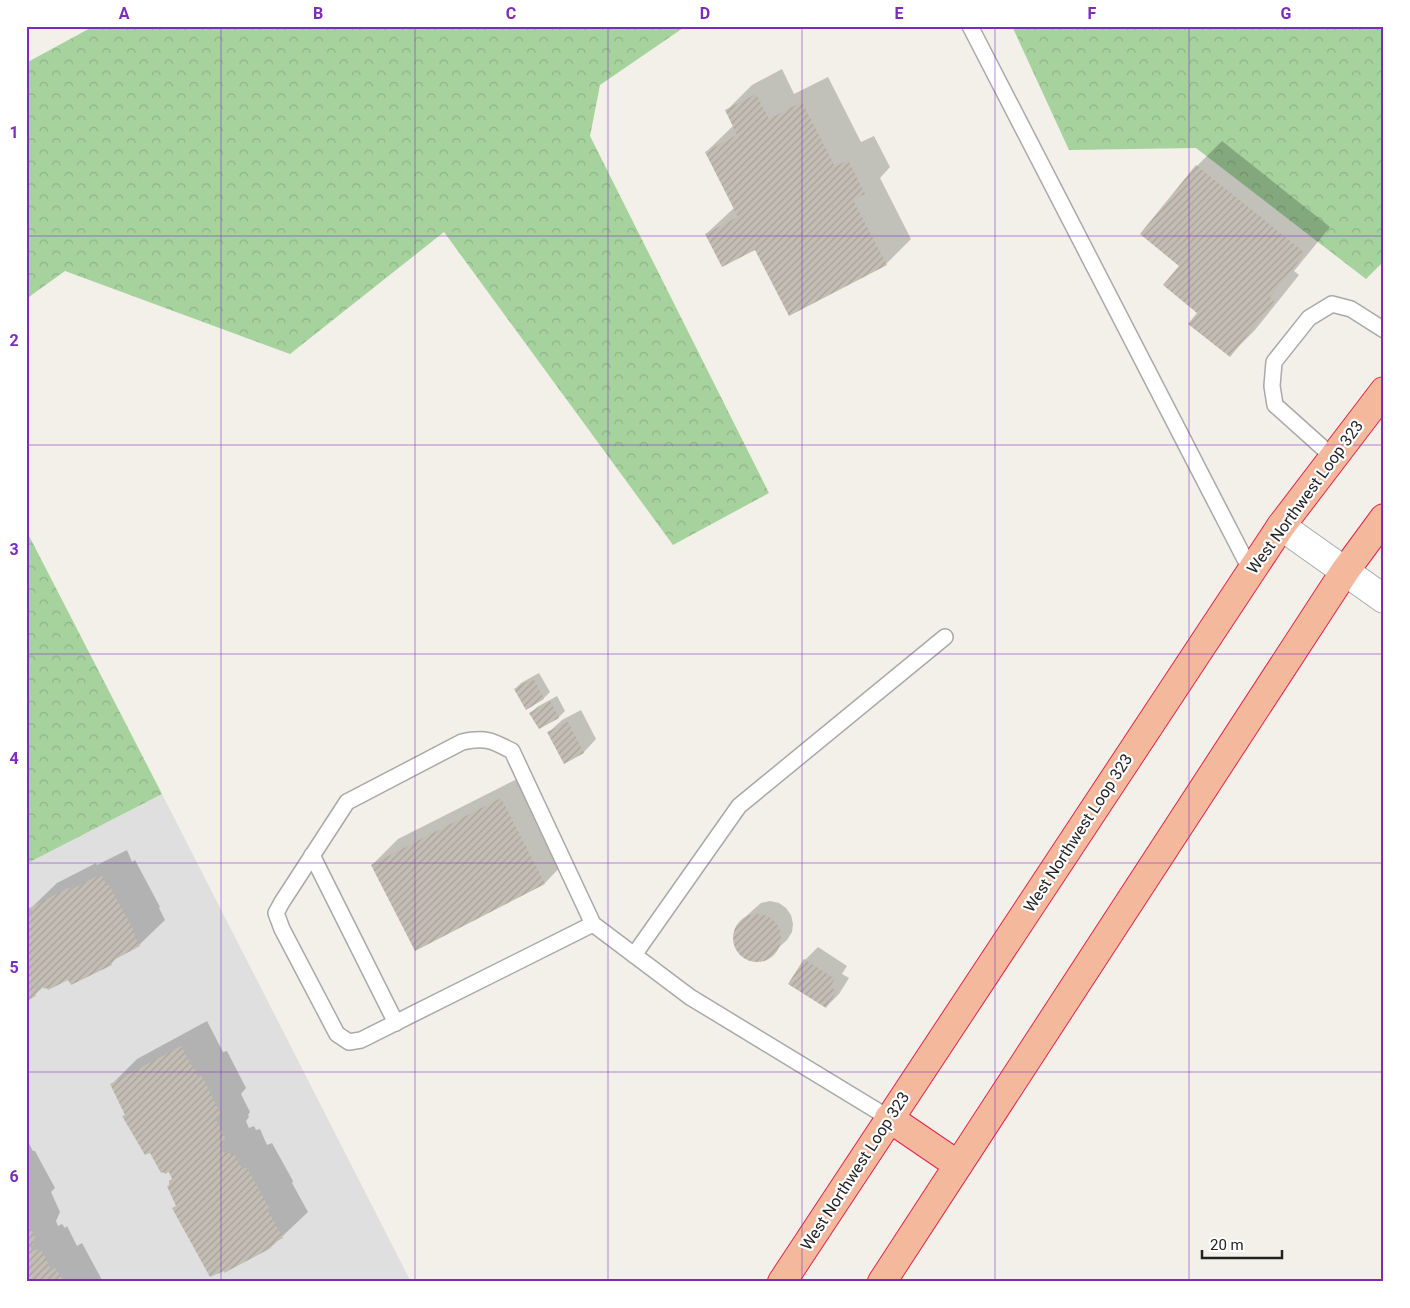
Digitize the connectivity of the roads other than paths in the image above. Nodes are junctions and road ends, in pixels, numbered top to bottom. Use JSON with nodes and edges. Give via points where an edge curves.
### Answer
{"nodes":[{"id":1,"x":970,"y":26,"type":"edge"},
{"id":2,"x":1384,"y":330,"type":"edge"},
{"id":3,"x":1384,"y":391,"type":"edge"},
{"id":4,"x":1333,"y":457,"type":"junction"},
{"id":5,"x":1384,"y":518,"type":"edge"},
{"id":6,"x":1281,"y":526,"type":"junction"},
{"id":7,"x":1251,"y":571,"type":"junction"},
{"id":8,"x":1345,"y":571,"type":"junction"},
{"id":9,"x":1384,"y":599,"type":"edge"},
{"id":10,"x":945,"y":637,"type":"dead end"},
{"id":11,"x":312,"y":855,"type":"junction"},
{"id":12,"x":593,"y":924,"type":"junction"},
{"id":13,"x":634,"y":955,"type":"junction"},
{"id":14,"x":396,"y":1023,"type":"junction"},
{"id":15,"x":889,"y":1118,"type":"junction"},
{"id":16,"x":958,"y":1165,"type":"junction"},
{"id":17,"x":782,"y":1282,"type":"edge"},
{"id":18,"x":882,"y":1282,"type":"edge"}],
"edges":[{"from":1,"to":7,"type":"lane"},
{"from":2,"to":4,"type":"lane","via":[[1350,308],[1332,304],[1309,318],[1274,362],[1272,386],[1275,405]]},
{"from":3,"to":4,"type":"highway","name":"West Northwest Loop 323"},
{"from":4,"to":6,"type":"highway","name":"West Northwest Loop 323"},
{"from":5,"to":8,"type":"highway"},
{"from":6,"to":7,"type":"highway","name":"West Northwest Loop 323"},
{"from":6,"to":8,"type":"street"},
{"from":7,"to":15,"type":"highway","name":"West Northwest Loop 323"},
{"from":8,"to":9,"type":"street"},
{"from":8,"to":16,"type":"highway"},
{"from":10,"to":13,"type":"lane","via":[[738,806]]},
{"from":11,"to":12,"type":"lane","via":[[347,802],[462,742],[479,739],[494,742],[512,751]]},
{"from":11,"to":14,"type":"lane"},
{"from":11,"to":14,"type":"lane","via":[[276,913],[282,929],[337,1034],[349,1042],[360,1040]]},
{"from":12,"to":13,"type":"lane"},
{"from":12,"to":14,"type":"lane"},
{"from":13,"to":15,"type":"lane","via":[[690,997]]},
{"from":15,"to":16,"type":"highway"},
{"from":15,"to":17,"type":"highway","name":"West Northwest Loop 323"},
{"from":16,"to":18,"type":"highway"}]}
